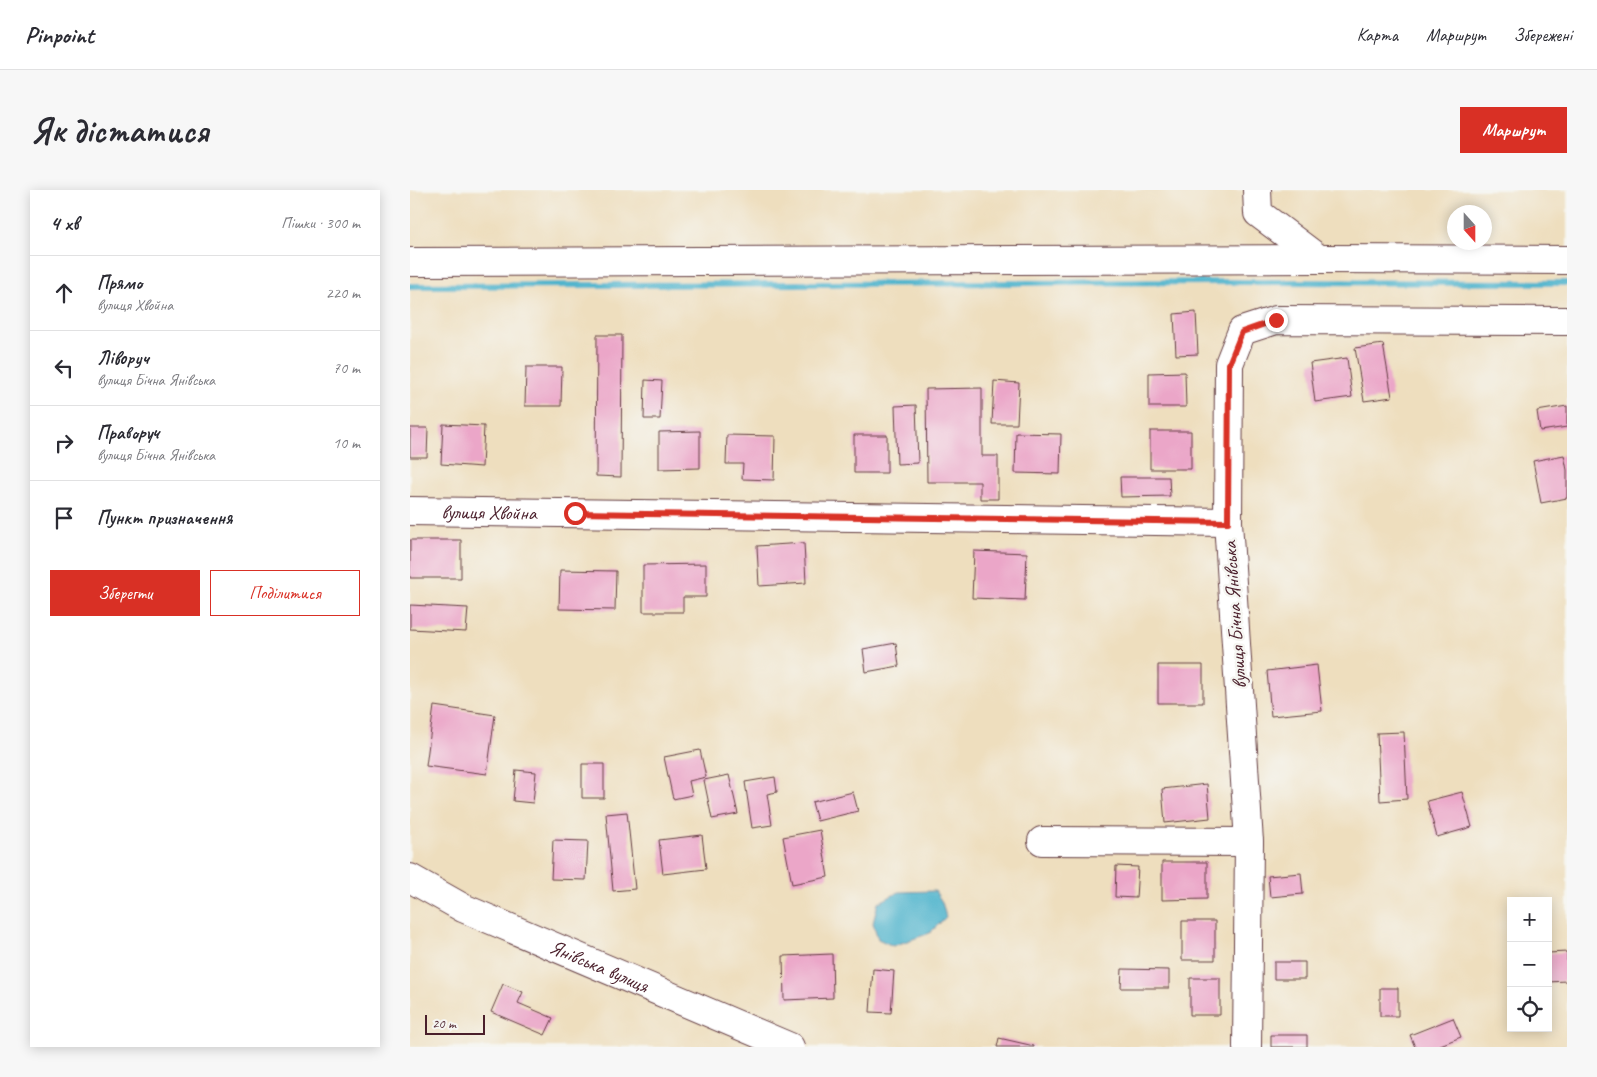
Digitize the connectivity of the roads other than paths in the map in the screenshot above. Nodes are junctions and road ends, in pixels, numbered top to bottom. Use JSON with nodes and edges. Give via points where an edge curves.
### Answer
{"nodes":[{"id":1,"x":1257,"y":190,"type":"edge"},
{"id":2,"x":1319,"y":259,"type":"junction"},
{"id":3,"x":1567,"y":260,"type":"edge"},
{"id":4,"x":410,"y":262,"type":"edge"},
{"id":5,"x":1567,"y":320,"type":"edge"},
{"id":6,"x":410,"y":511,"type":"edge"},
{"id":7,"x":1228,"y":522,"type":"junction"},
{"id":8,"x":1042,"y":841,"type":"dead end"},
{"id":9,"x":1249,"y":842,"type":"junction"},
{"id":10,"x":410,"y":878,"type":"edge"},
{"id":11,"x":790,"y":1047,"type":"edge"},
{"id":12,"x":1247,"y":1047,"type":"edge"}],
"edges":[{"from":1,"to":2,"type":"street","via":[[1258,213]]},
{"from":2,"to":3,"type":"street"},
{"from":2,"to":4,"type":"street"},
{"from":5,"to":7,"type":"street","name":"вулиця Бічна Янівська","via":[[1276,320],[1242,332],[1229,364]]},
{"from":6,"to":7,"type":"street","name":"вулиця Хвойна"},
{"from":7,"to":9,"type":"street","name":"вулиця Бічна Янівська"},
{"from":8,"to":9,"type":"street"},
{"from":9,"to":12,"type":"street","name":"вулиця Бічна Янівська"},
{"from":10,"to":11,"type":"street","name":"Янівська вулиця","via":[[463,908]]}]}
